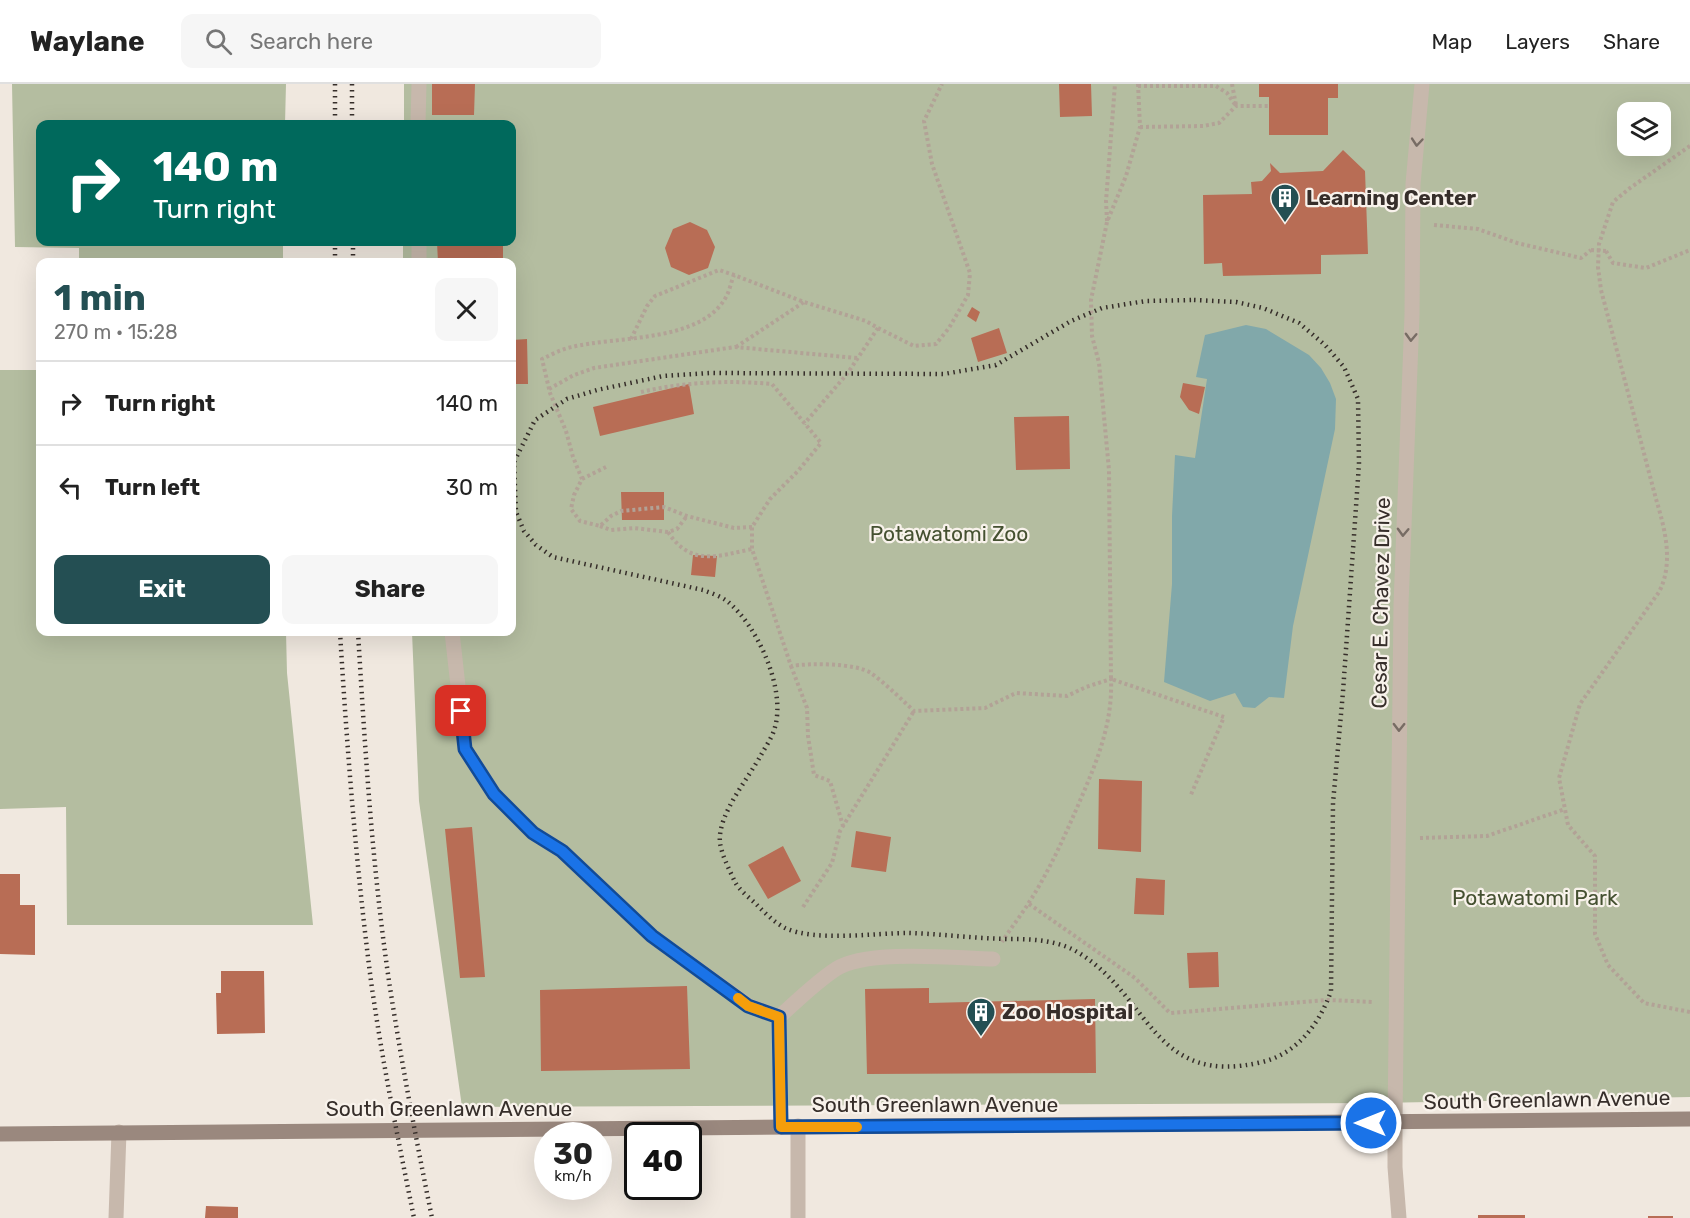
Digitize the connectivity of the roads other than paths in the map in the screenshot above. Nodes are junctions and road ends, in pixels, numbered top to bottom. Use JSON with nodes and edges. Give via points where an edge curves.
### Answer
{"nodes":[{"id":1,"x":419,"y":84,"type":"edge"},
{"id":2,"x":1422,"y":84,"type":"edge"},
{"id":3,"x":418,"y":120,"type":"edge"},
{"id":4,"x":452,"y":636,"type":"edge"},
{"id":5,"x":993,"y":959,"type":"road end"},
{"id":6,"x":779,"y":1017,"type":"junction"},
{"id":7,"x":1690,"y":1119,"type":"edge"},
{"id":8,"x":1395,"y":1123,"type":"junction"},
{"id":9,"x":798,"y":1126,"type":"junction"},
{"id":10,"x":781,"y":1127,"type":"junction"},
{"id":11,"x":119,"y":1132,"type":"junction"},
{"id":12,"x":0,"y":1134,"type":"edge"},
{"id":13,"x":116,"y":1218,"type":"edge"},
{"id":14,"x":798,"y":1218,"type":"edge"},
{"id":15,"x":1399,"y":1218,"type":"edge"}],
"edges":[{"from":1,"to":3,"type":"street"},
{"from":2,"to":8,"type":"street","name":"Cesar E. Chavez Drive","one_way":true,"via":[[1413,184],[1401,605]]},
{"from":4,"to":6,"type":"street","via":[[465,749],[494,794],[533,833],[562,851],[652,936],[748,1006]]},
{"from":5,"to":6,"type":"street","via":[[859,959],[837,968]]},
{"from":6,"to":10,"type":"street"},
{"from":7,"to":8,"type":"street","name":"South Greenlawn Avenue"},
{"from":8,"to":9,"type":"street","name":"South Greenlawn Avenue"},
{"from":8,"to":15,"type":"street","name":"Cesar E. Chavez Drive"},
{"from":9,"to":10,"type":"street","name":"South Greenlawn Avenue"},
{"from":9,"to":14,"type":"street"},
{"from":10,"to":11,"type":"street","name":"South Greenlawn Avenue"},
{"from":11,"to":12,"type":"street","name":"South Greenlawn Avenue"},
{"from":11,"to":13,"type":"street"}]}
